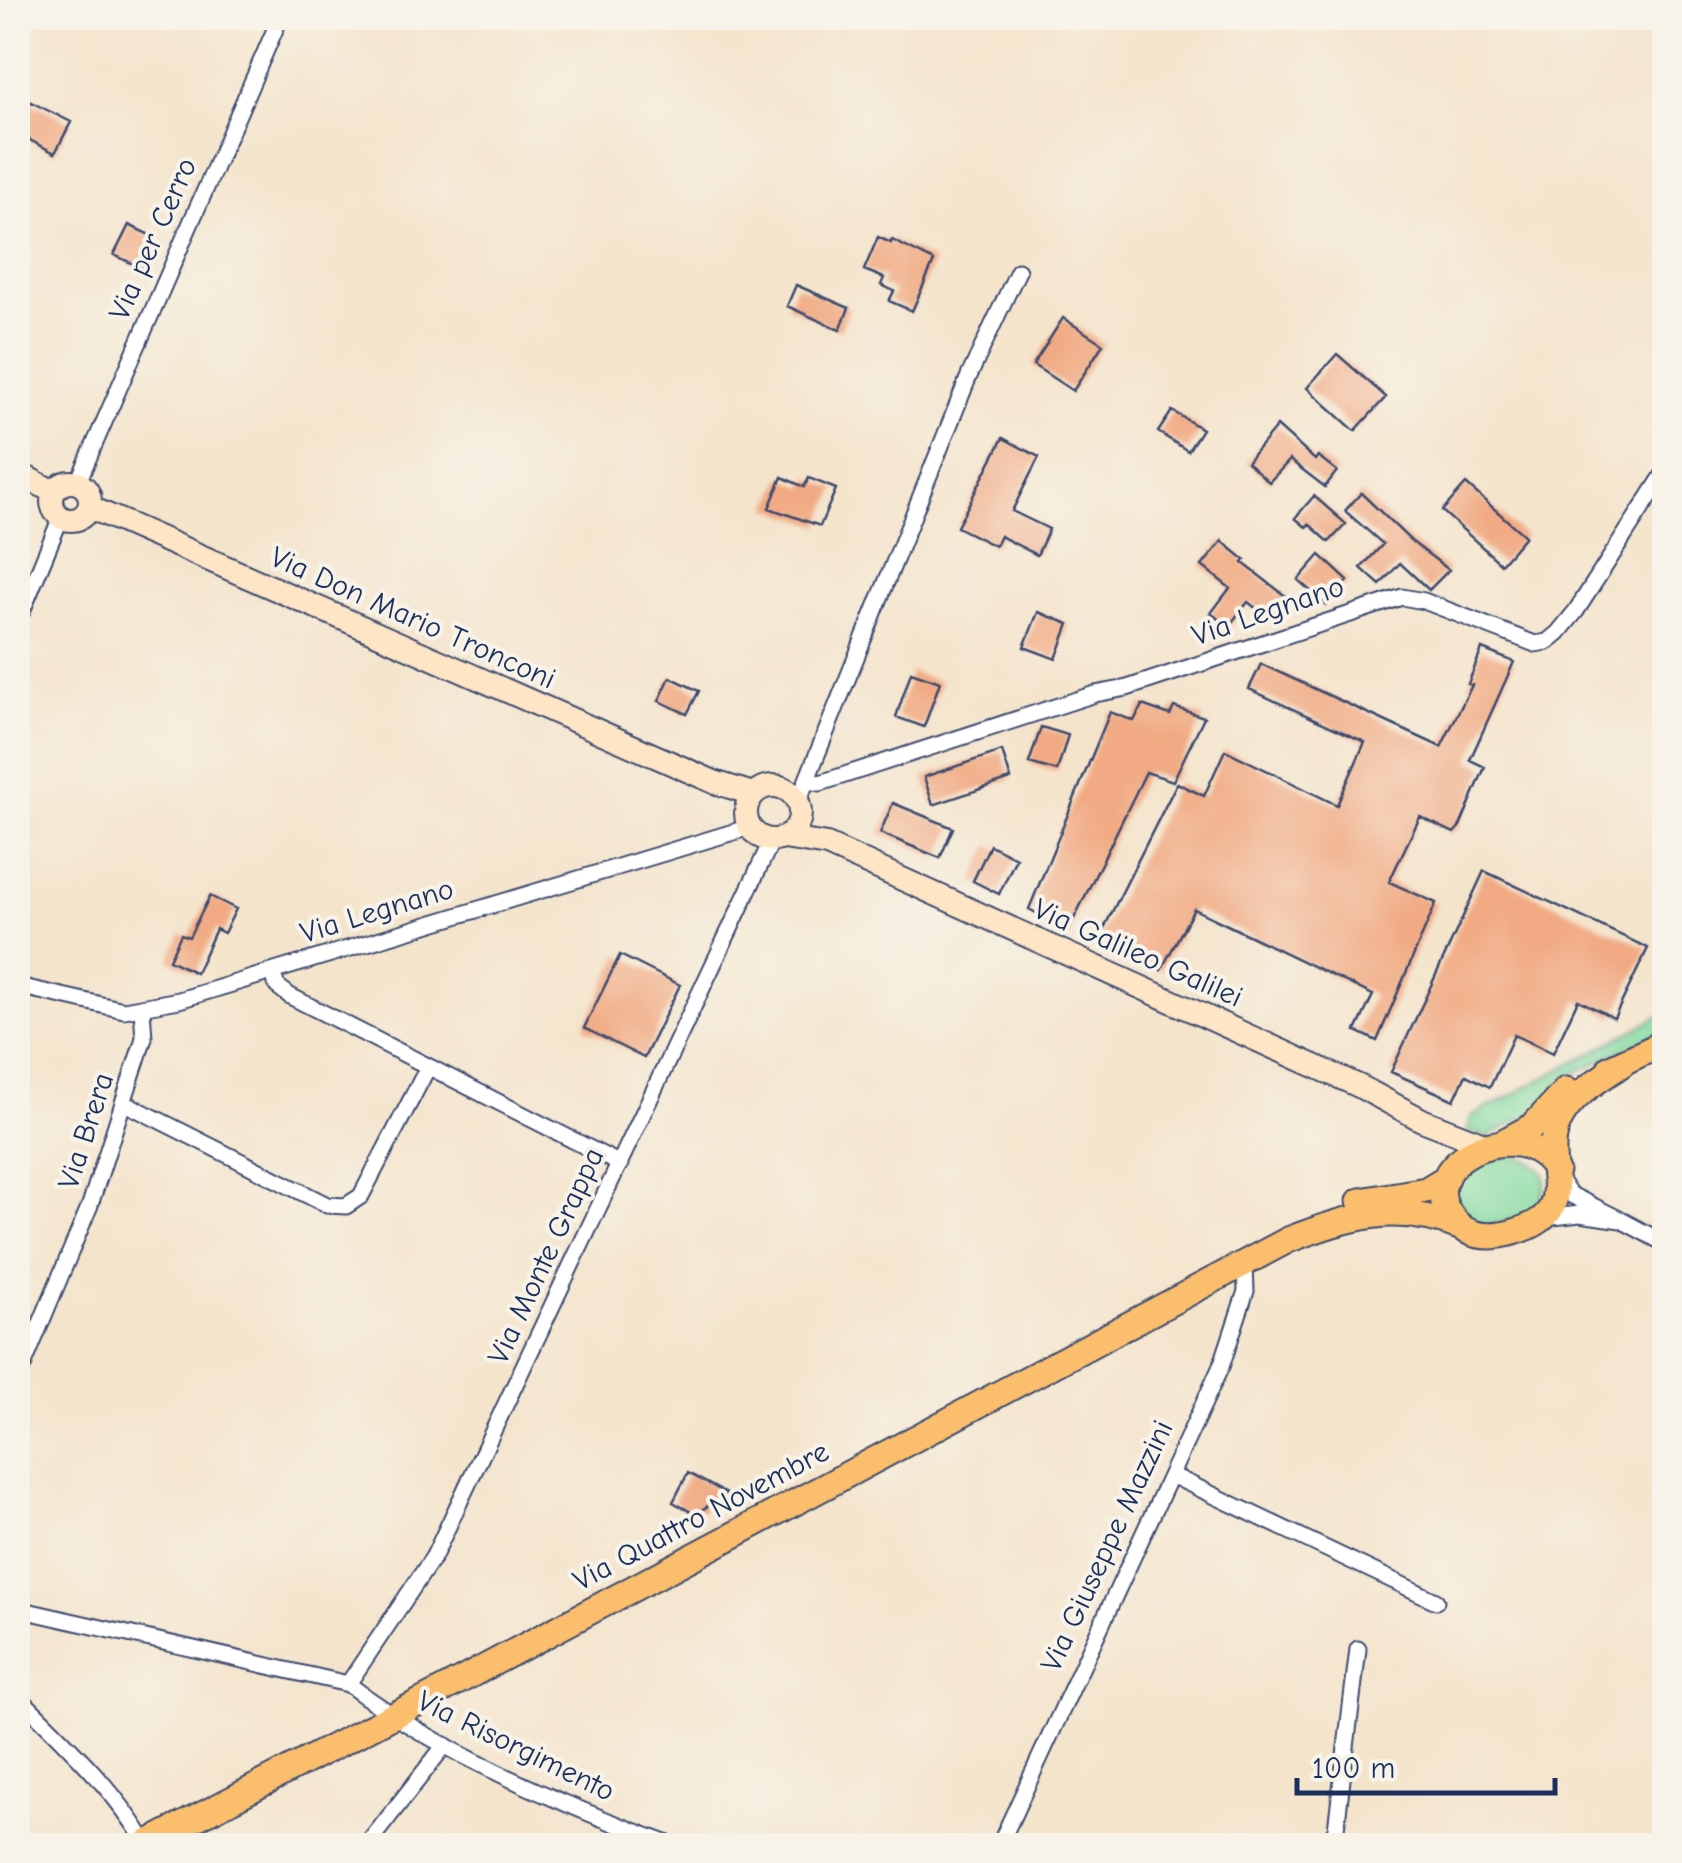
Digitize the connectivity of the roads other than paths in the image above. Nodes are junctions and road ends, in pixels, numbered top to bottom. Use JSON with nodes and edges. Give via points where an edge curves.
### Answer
{"nodes":[{"id":1,"x":280,"y":18,"type":"edge"},
{"id":2,"x":1018,"y":271,"type":"dead end"},
{"id":3,"x":18,"y":473,"type":"edge"},
{"id":4,"x":1664,"y":474,"type":"edge"},
{"id":5,"x":78,"y":482,"type":"junction"},
{"id":6,"x":54,"y":492,"type":"junction"},
{"id":7,"x":89,"y":506,"type":"junction"},
{"id":8,"x":62,"y":518,"type":"junction"},
{"id":9,"x":18,"y":621,"type":"edge"},
{"id":10,"x":802,"y":800,"type":"junction"},
{"id":11,"x":750,"y":812,"type":"junction"},
{"id":12,"x":778,"y":839,"type":"junction"},
{"id":13,"x":827,"y":845,"type":"junction"},
{"id":14,"x":272,"y":973,"type":"junction"},
{"id":15,"x":18,"y":986,"type":"edge"},
{"id":16,"x":142,"y":1008,"type":"junction"},
{"id":17,"x":1664,"y":1043,"type":"edge"},
{"id":18,"x":1622,"y":1064,"type":"junction"},
{"id":19,"x":428,"y":1066,"type":"junction"},
{"id":20,"x":125,"y":1103,"type":"junction"},
{"id":21,"x":1422,"y":1120,"type":"junction"},
{"id":22,"x":1489,"y":1146,"type":"junction"},
{"id":23,"x":620,"y":1164,"type":"junction"},
{"id":24,"x":1556,"y":1173,"type":"junction"},
{"id":25,"x":1447,"y":1176,"type":"junction"},
{"id":26,"x":1541,"y":1220,"type":"junction"},
{"id":27,"x":1620,"y":1220,"type":"junction"},
{"id":28,"x":1462,"y":1228,"type":"junction"},
{"id":29,"x":1288,"y":1240,"type":"junction"},
{"id":30,"x":1664,"y":1243,"type":"edge"},
{"id":31,"x":1245,"y":1264,"type":"junction"},
{"id":32,"x":18,"y":1378,"type":"edge"},
{"id":33,"x":1171,"y":1474,"type":"junction"},
{"id":34,"x":1436,"y":1601,"type":"dead end"},
{"id":35,"x":18,"y":1609,"type":"edge"},
{"id":36,"x":1358,"y":1649,"type":"dead end"},
{"id":37,"x":348,"y":1684,"type":"junction"},
{"id":38,"x":18,"y":1696,"type":"edge"},
{"id":39,"x":392,"y":1717,"type":"junction"},
{"id":40,"x":445,"y":1745,"type":"junction"},
{"id":41,"x":144,"y":1844,"type":"edge"},
{"id":42,"x":366,"y":1846,"type":"edge"},
{"id":43,"x":674,"y":1846,"type":"edge"},
{"id":44,"x":999,"y":1846,"type":"edge"},
{"id":45,"x":1327,"y":1846,"type":"edge"}],
"edges":[{"from":1,"to":5,"type":"street","name":"Via per Cerro"},
{"from":2,"to":10,"type":"street"},
{"from":3,"to":6,"type":"street"},
{"from":4,"to":10,"type":"street","name":"Via Legnano","via":[[1576,611],[1547,642],[1535,644],[1402,597],[820,783]]},
{"from":5,"to":6,"type":"street"},
{"from":5,"to":7,"type":"street","via":[[90,495]]},
{"from":6,"to":8,"type":"street","via":[[52,503]]},
{"from":7,"to":8,"type":"street","via":[[78,519]]},
{"from":7,"to":11,"type":"street","name":"Via Don Mario Tronconi","via":[[714,782]]},
{"from":8,"to":9,"type":"street"},
{"from":10,"to":11,"type":"street","via":[[778,786],[761,789]]},
{"from":10,"to":12,"type":"street","via":[[798,826]]},
{"from":10,"to":13,"type":"street","name":"Via Galileo Galilei"},
{"from":11,"to":12,"type":"street","via":[[759,836]]},
{"from":11,"to":14,"type":"street","name":"Via Legnano","via":[[672,848]]},
{"from":12,"to":13,"type":"street","name":"Via Galileo Galilei"},
{"from":12,"to":23,"type":"street","name":"Via Monte Grappa"},
{"from":13,"to":21,"type":"street","name":"Via Galileo Galilei"},
{"from":14,"to":16,"type":"street","name":"Via Legnano"},
{"from":14,"to":19,"type":"street","via":[[290,996]]},
{"from":15,"to":16,"type":"street","name":"Via Legnano","via":[[102,1007]]},
{"from":16,"to":20,"type":"street","name":"Via Brera","via":[[144,1038]]},
{"from":17,"to":18,"type":"main road"},
{"from":18,"to":22,"type":"main road","via":[[1584,1078],[1533,1126]]},
{"from":18,"to":24,"type":"main road","via":[[1581,1092],[1560,1119]]},
{"from":19,"to":20,"type":"street","via":[[361,1196],[336,1207]]},
{"from":19,"to":23,"type":"street"},
{"from":20,"to":32,"type":"street","name":"Via Brera"},
{"from":21,"to":22,"type":"street","name":"Via Galileo Galilei"},
{"from":21,"to":25,"type":"street","name":"Via Galileo Galilei","via":[[1447,1147]]},
{"from":22,"to":24,"type":"main road","via":[[1529,1146]]},
{"from":22,"to":25,"type":"main road","via":[[1467,1153]]},
{"from":23,"to":37,"type":"street","name":"Via Monte Grappa","via":[[434,1556]]},
{"from":24,"to":26,"type":"main road","via":[[1557,1197]]},
{"from":24,"to":27,"type":"street","via":[[1569,1194]]},
{"from":25,"to":28,"type":"main road","via":[[1444,1202]]},
{"from":25,"to":29,"type":"main road","name":"Via Quattro Novembre","via":[[1426,1190],[1345,1204]]},
{"from":26,"to":27,"type":"street","via":[[1580,1214]]},
{"from":26,"to":28,"type":"main road","via":[[1495,1237]]},
{"from":27,"to":30,"type":"street"},
{"from":28,"to":29,"type":"main road","name":"Via Quattro Novembre","via":[[1424,1216],[1375,1214]]},
{"from":29,"to":31,"type":"main road","name":"Via Quattro Novembre"},
{"from":31,"to":33,"type":"street","name":"Via Giuseppe Mazzini","via":[[1246,1291],[1233,1336]]},
{"from":31,"to":39,"type":"main road","name":"Via Quattro Novembre"},
{"from":33,"to":34,"type":"street"},
{"from":33,"to":44,"type":"street","name":"Via Giuseppe Mazzini"},
{"from":35,"to":37,"type":"street"},
{"from":36,"to":45,"type":"street","via":[[1336,1828]]},
{"from":37,"to":39,"type":"street","name":"Via Risorgimento"},
{"from":38,"to":41,"type":"street","via":[[80,1757]]},
{"from":39,"to":40,"type":"street","name":"Via Risorgimento"},
{"from":39,"to":41,"type":"main road","name":"Via Quattro Novembre"},
{"from":40,"to":42,"type":"street"},
{"from":40,"to":43,"type":"street","name":"Via Risorgimento","via":[[598,1818]]}]}
